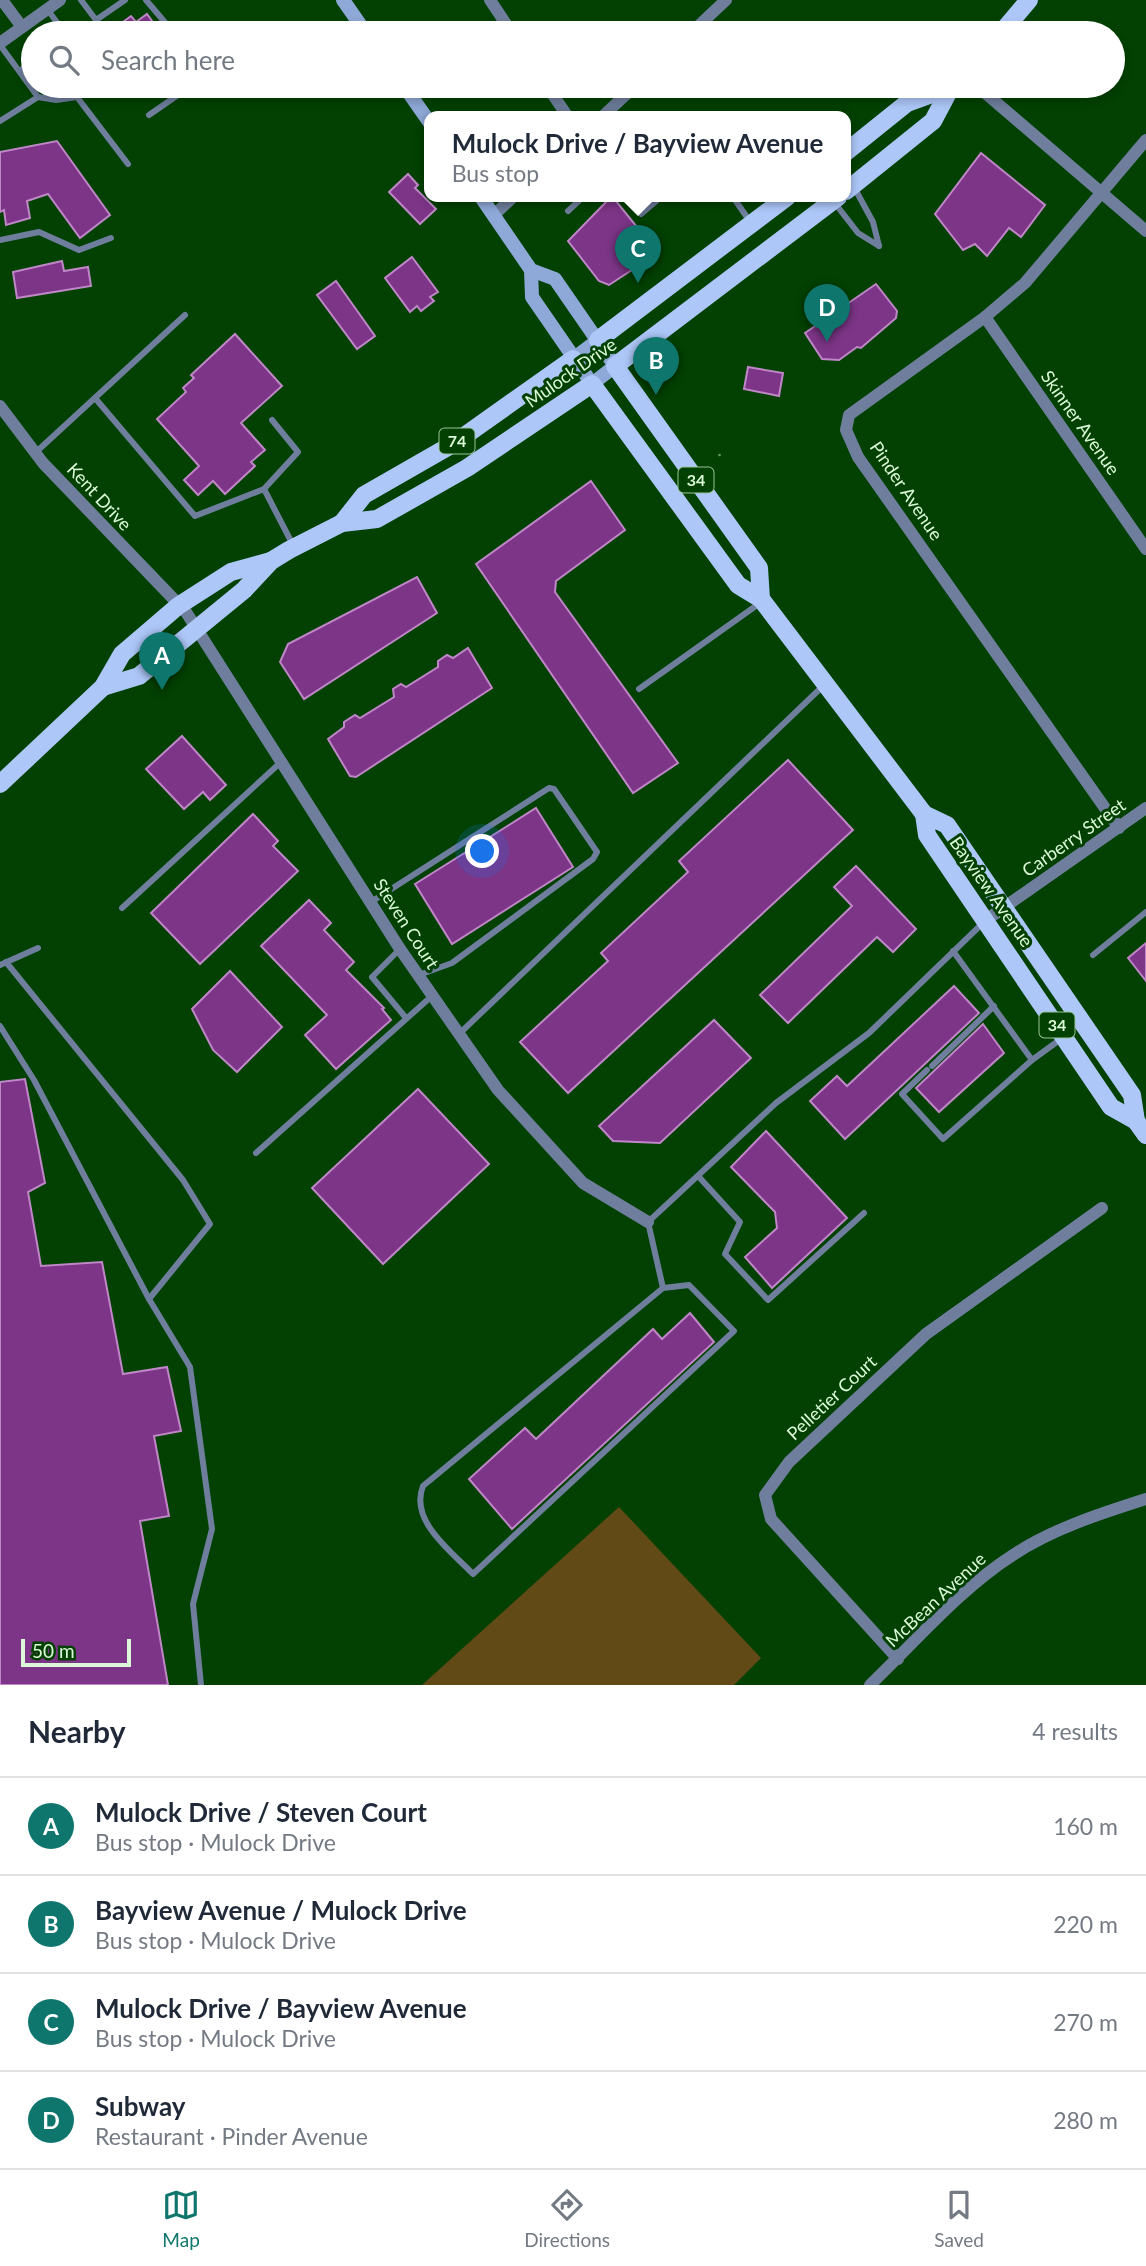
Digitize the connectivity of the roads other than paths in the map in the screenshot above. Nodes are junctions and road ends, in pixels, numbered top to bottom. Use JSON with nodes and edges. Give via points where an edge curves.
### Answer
{"nodes":[{"id":1,"x":2,"y":0,"type":"edge"},
{"id":2,"x":60,"y":0,"type":"edge"},
{"id":3,"x":81,"y":0,"type":"edge"},
{"id":4,"x":125,"y":0,"type":"edge"},
{"id":5,"x":146,"y":0,"type":"edge"},
{"id":6,"x":343,"y":0,"type":"edge"},
{"id":7,"x":490,"y":0,"type":"edge"},
{"id":8,"x":726,"y":0,"type":"edge"},
{"id":9,"x":1029,"y":0,"type":"edge"},
{"id":10,"x":47,"y":9,"type":"junction"},
{"id":11,"x":30,"y":21,"type":"edge"},
{"id":12,"x":56,"y":21,"type":"edge"},
{"id":13,"x":164,"y":21,"type":"edge"},
{"id":14,"x":358,"y":21,"type":"edge"},
{"id":15,"x":504,"y":21,"type":"edge"},
{"id":16,"x":704,"y":21,"type":"edge"},
{"id":17,"x":1012,"y":21,"type":"edge"},
{"id":18,"x":21,"y":26,"type":"edge"},
{"id":19,"x":21,"y":28,"type":"edge"},
{"id":20,"x":0,"y":44,"type":"edge"},
{"id":21,"x":20,"y":71,"type":"edge"},
{"id":22,"x":36,"y":98,"type":"edge"},
{"id":23,"x":44,"y":98,"type":"edge"},
{"id":24,"x":70,"y":98,"type":"edge"},
{"id":25,"x":78,"y":98,"type":"edge"},
{"id":26,"x":174,"y":98,"type":"edge"},
{"id":27,"x":412,"y":98,"type":"edge"},
{"id":28,"x":622,"y":98,"type":"edge"},
{"id":29,"x":920,"y":98,"type":"edge"},
{"id":30,"x":945,"y":98,"type":"edge"},
{"id":31,"x":991,"y":98,"type":"edge"},
{"id":32,"x":608,"y":111,"type":"edge"},
{"id":33,"x":424,"y":114,"type":"edge"},
{"id":34,"x":149,"y":115,"type":"dead end"},
{"id":35,"x":0,"y":121,"type":"edge"},
{"id":36,"x":1146,"y":140,"type":"edge"},
{"id":37,"x":851,"y":148,"type":"edge"},
{"id":38,"x":128,"y":164,"type":"dead end"},
{"id":39,"x":851,"y":184,"type":"edge"},
{"id":40,"x":1103,"y":191,"type":"junction"},
{"id":41,"x":851,"y":201,"type":"edge"},
{"id":42,"x":485,"y":202,"type":"edge"},
{"id":43,"x":508,"y":202,"type":"edge"},
{"id":44,"x":578,"y":202,"type":"edge"},
{"id":45,"x":632,"y":202,"type":"edge"},
{"id":46,"x":655,"y":202,"type":"edge"},
{"id":47,"x":737,"y":202,"type":"edge"},
{"id":48,"x":781,"y":202,"type":"edge"},
{"id":49,"x":828,"y":202,"type":"edge"},
{"id":50,"x":845,"y":202,"type":"edge"},
{"id":51,"x":568,"y":211,"type":"dead end"},
{"id":52,"x":494,"y":215,"type":"junction"},
{"id":53,"x":752,"y":224,"type":"junction"},
{"id":54,"x":1146,"y":231,"type":"edge"},
{"id":55,"x":111,"y":238,"type":"dead end"},
{"id":56,"x":0,"y":240,"type":"edge"},
{"id":57,"x":531,"y":270,"type":"junction"},
{"id":58,"x":185,"y":315,"type":"dead end"},
{"id":59,"x":985,"y":317,"type":"junction"},
{"id":60,"x":598,"y":340,"type":"junction"},
{"id":61,"x":573,"y":359,"type":"junction"},
{"id":62,"x":615,"y":366,"type":"junction"},
{"id":63,"x":592,"y":384,"type":"junction"},
{"id":64,"x":95,"y":398,"type":"junction"},
{"id":65,"x":0,"y":406,"type":"edge"},
{"id":66,"x":271,"y":420,"type":"dead end"},
{"id":67,"x":35,"y":453,"type":"junction"},
{"id":68,"x":264,"y":489,"type":"junction"},
{"id":69,"x":342,"y":523,"type":"junction"},
{"id":70,"x":294,"y":547,"type":"junction"},
{"id":71,"x":1146,"y":549,"type":"edge"},
{"id":72,"x":271,"y":561,"type":"junction"},
{"id":73,"x":762,"y":600,"type":"junction"},
{"id":74,"x":178,"y":606,"type":"junction"},
{"id":75,"x":195,"y":628,"type":"junction"},
{"id":76,"x":825,"y":684,"type":"junction"},
{"id":77,"x":103,"y":687,"type":"junction"},
{"id":78,"x":639,"y":689,"type":"dead end"},
{"id":79,"x":281,"y":762,"type":"junction"},
{"id":80,"x":0,"y":784,"type":"edge"},
{"id":81,"x":1146,"y":808,"type":"edge"},
{"id":82,"x":924,"y":814,"type":"junction"},
{"id":83,"x":1119,"y":828,"type":"junction"},
{"id":84,"x":371,"y":902,"type":"junction"},
{"id":85,"x":122,"y":908,"type":"dead end"},
{"id":86,"x":1004,"y":908,"type":"junction"},
{"id":87,"x":1146,"y":912,"type":"edge"},
{"id":88,"x":986,"y":920,"type":"junction"},
{"id":89,"x":38,"y":948,"type":"dead end"},
{"id":90,"x":400,"y":949,"type":"junction"},
{"id":91,"x":953,"y":951,"type":"junction"},
{"id":92,"x":1093,"y":955,"type":"dead end"},
{"id":93,"x":3,"y":963,"type":"edge"},
{"id":94,"x":419,"y":975,"type":"junction"},
{"id":95,"x":433,"y":995,"type":"junction"},
{"id":96,"x":994,"y":1006,"type":"junction"},
{"id":97,"x":406,"y":1018,"type":"junction"},
{"id":98,"x":0,"y":1026,"type":"edge"},
{"id":99,"x":459,"y":1034,"type":"junction"},
{"id":100,"x":1065,"y":1037,"type":"junction"},
{"id":101,"x":1032,"y":1060,"type":"junction"},
{"id":102,"x":1141,"y":1128,"type":"edge"},
{"id":103,"x":256,"y":1153,"type":"dead end"},
{"id":104,"x":699,"y":1177,"type":"junction"},
{"id":105,"x":1102,"y":1208,"type":"dead end"},
{"id":106,"x":864,"y":1213,"type":"dead end"},
{"id":107,"x":648,"y":1222,"type":"junction"},
{"id":108,"x":663,"y":1288,"type":"junction"},
{"id":109,"x":149,"y":1299,"type":"junction"},
{"id":110,"x":1146,"y":1499,"type":"edge"},
{"id":111,"x":898,"y":1659,"type":"junction"},
{"id":112,"x":201,"y":1685,"type":"edge"},
{"id":113,"x":870,"y":1685,"type":"edge"}],
"edges":[{"from":1,"to":18,"type":"street"},
{"from":2,"to":10,"type":"street"},
{"from":3,"to":4,"type":"lane","via":[[96,20]]},
{"from":5,"to":13,"type":"lane"},
{"from":6,"to":14,"type":"main road"},
{"from":7,"to":15,"type":"street"},
{"from":8,"to":16,"type":"street"},
{"from":9,"to":17,"type":"main road"},
{"from":10,"to":11,"type":"street"},
{"from":10,"to":12,"type":"lane"},
{"from":19,"to":20,"type":"street"},
{"from":20,"to":21,"type":"lane"},
{"from":22,"to":35,"type":"lane"},
{"from":23,"to":24,"type":"lane"},
{"from":25,"to":38,"type":"lane"},
{"from":26,"to":34,"type":"lane"},
{"from":27,"to":33,"type":"main road"},
{"from":28,"to":32,"type":"street"},
{"from":29,"to":37,"type":"main road","name":"Mulock Drive","number":"74","via":[[907,103]]},
{"from":30,"to":39,"type":"main road","name":"Mulock Drive","number":"74","via":[[933,121]]},
{"from":31,"to":40,"type":"street"},
{"from":36,"to":40,"type":"street","name":"Pinder Avenue"},
{"from":40,"to":54,"type":"street"},
{"from":40,"to":59,"type":"street","name":"Pinder Avenue","via":[[1026,284]]},
{"from":41,"to":50,"type":"lane","via":[[873,222],[879,246],[858,233]]},
{"from":42,"to":52,"type":"main road","number":"34"},
{"from":43,"to":52,"type":"street"},
{"from":44,"to":51,"type":"lane"},
{"from":45,"to":46,"type":"lane","via":[[641,214]]},
{"from":47,"to":53,"type":"lane"},
{"from":48,"to":53,"type":"main road","name":"Mulock Drive","number":"74"},
{"from":49,"to":62,"type":"main road","name":"Mulock Drive","number":"74"},
{"from":52,"to":57,"type":"main road","number":"34"},
{"from":53,"to":60,"type":"main road","name":"Mulock Drive","number":"74"},
{"from":55,"to":56,"type":"lane","via":[[79,250],[39,232]]},
{"from":57,"to":60,"type":"main road","number":"34","via":[[555,279]]},
{"from":57,"to":61,"type":"main road","number":"34","via":[[532,297]]},
{"from":58,"to":64,"type":"lane"},
{"from":59,"to":71,"type":"street","name":"Skinner Avenue"},
{"from":59,"to":83,"type":"street","name":"Pinder Avenue","via":[[859,406],[849,415],[846,430],[858,457]]},
{"from":60,"to":61,"type":"main road","name":"Mulock Drive","number":"74"},
{"from":60,"to":62,"type":"main road","number":"34"},
{"from":61,"to":63,"type":"main road","number":"34"},
{"from":61,"to":69,"type":"main road","name":"Mulock Drive","number":"74","via":[[453,444],[364,495]]},
{"from":62,"to":63,"type":"main road","name":"Mulock Drive","number":"74"},
{"from":62,"to":73,"type":"main road","number":"34","via":[[759,568]]},
{"from":63,"to":69,"type":"main road","name":"Mulock Drive","number":"74","via":[[467,468],[377,519]]},
{"from":63,"to":73,"type":"main road","number":"34","via":[[738,585]]},
{"from":64,"to":67,"type":"lane"},
{"from":64,"to":68,"type":"lane","via":[[195,516]]},
{"from":65,"to":67,"type":"street","name":"Kent Drive"},
{"from":66,"to":68,"type":"lane","via":[[298,453]]},
{"from":67,"to":74,"type":"street","name":"Kent Drive"},
{"from":68,"to":70,"type":"lane"},
{"from":69,"to":70,"type":"main road","name":"Mulock Drive","number":"74"},
{"from":70,"to":72,"type":"main road","name":"Mulock Drive","number":"74"},
{"from":72,"to":74,"type":"main road","name":"Mulock Drive","number":"74","via":[[231,572]]},
{"from":72,"to":75,"type":"main road","name":"Mulock Drive","number":"74","via":[[244,590]]},
{"from":73,"to":76,"type":"main road","number":"34"},
{"from":73,"to":78,"type":"lane"},
{"from":74,"to":75,"type":"street","name":"Steven Court"},
{"from":74,"to":77,"type":"main road","name":"Mulock Drive","number":"74","via":[[122,654]]},
{"from":75,"to":77,"type":"main road","name":"Mulock Drive","number":"74","via":[[139,676]]},
{"from":75,"to":79,"type":"street","name":"Steven Court"},
{"from":76,"to":82,"type":"main road","number":"34"},
{"from":76,"to":99,"type":"lane"},
{"from":77,"to":80,"type":"main road","name":"Mulock Drive","number":"74"},
{"from":79,"to":84,"type":"street","name":"Steven Court"},
{"from":79,"to":85,"type":"lane"},
{"from":81,"to":83,"type":"street","name":"Carberry Street"},
{"from":82,"to":86,"type":"main road","name":"Bayview Avenue","number":"34","via":[[947,825]]},
{"from":82,"to":88,"type":"main road","name":"Bayview Avenue","number":"34","via":[[927,835]]},
{"from":83,"to":86,"type":"street","name":"Carberry Street"},
{"from":84,"to":90,"type":"street","name":"Steven Court"},
{"from":84,"to":94,"type":"lane","via":[[549,789],[554,789],[597,852],[452,963]]},
{"from":86,"to":88,"type":"street","name":"Carberry Street"},
{"from":86,"to":102,"type":"main road","name":"Bayview Avenue","number":"34","via":[[1132,1096]]},
{"from":87,"to":92,"type":"lane"},
{"from":88,"to":91,"type":"lane"},
{"from":88,"to":100,"type":"main road","name":"Bayview Avenue","number":"34"},
{"from":89,"to":93,"type":"lane"},
{"from":90,"to":94,"type":"street","name":"Steven Court"},
{"from":90,"to":97,"type":"lane","via":[[372,977]]},
{"from":91,"to":96,"type":"lane"},
{"from":91,"to":104,"type":"lane","via":[[869,1033],[776,1103]]},
{"from":93,"to":109,"type":"lane","via":[[183,1180],[210,1224]]},
{"from":94,"to":95,"type":"street","name":"Steven Court"},
{"from":95,"to":97,"type":"lane"},
{"from":95,"to":99,"type":"street","name":"Steven Court"},
{"from":96,"to":101,"type":"lane"},
{"from":96,"to":101,"type":"lane","via":[[902,1094],[943,1139]]},
{"from":97,"to":103,"type":"lane"},
{"from":98,"to":109,"type":"lane","via":[[34,1080]]},
{"from":99,"to":107,"type":"street","name":"Steven Court","via":[[498,1090],[583,1183]]},
{"from":100,"to":101,"type":"lane"},
{"from":100,"to":102,"type":"main road","name":"Bayview Avenue","number":"34","via":[[1111,1107]]},
{"from":104,"to":106,"type":"lane","via":[[740,1223],[725,1254],[768,1300]]},
{"from":104,"to":107,"type":"lane"},
{"from":105,"to":111,"type":"street","name":"Pelletier Court","via":[[926,1334],[789,1462],[765,1495],[771,1519]]},
{"from":107,"to":108,"type":"lane"},
{"from":108,"to":108,"type":"lane","via":[[689,1285],[734,1331],[473,1574],[428,1527],[419,1505],[423,1486]]},
{"from":109,"to":112,"type":"lane","via":[[190,1367],[212,1529],[193,1604]]},
{"from":110,"to":111,"type":"street","name":"McBean Avenue","via":[[1100,1514],[1015,1553],[985,1574]]},
{"from":111,"to":113,"type":"street","name":"McBean Avenue"}]}
